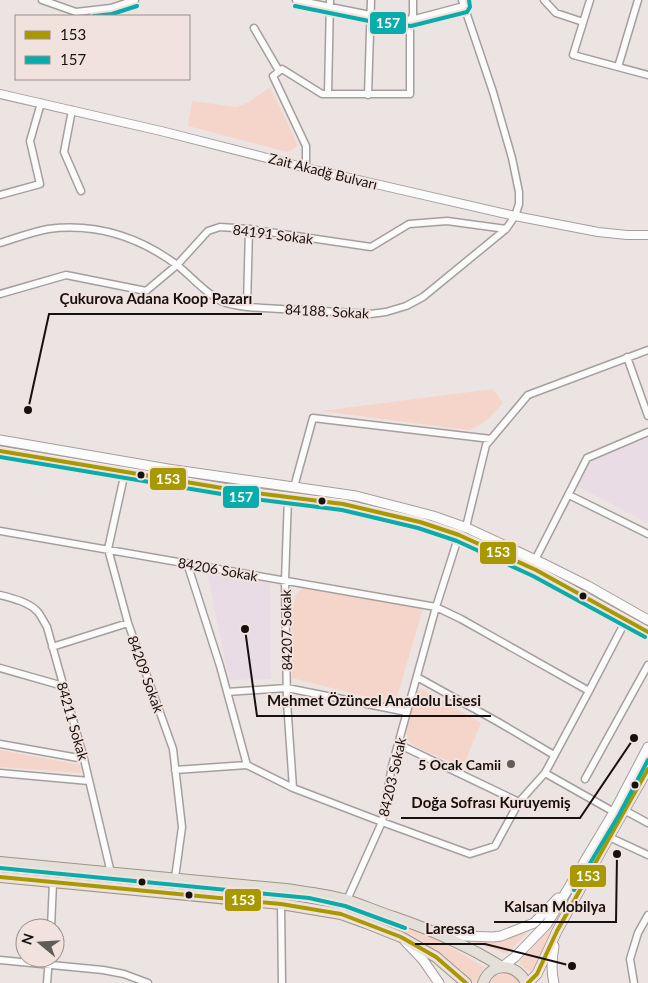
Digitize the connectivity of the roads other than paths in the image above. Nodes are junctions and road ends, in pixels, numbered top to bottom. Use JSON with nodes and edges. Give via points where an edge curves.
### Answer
{"nodes":[{"id":1,"x":42,"y":0,"type":"edge"},
{"id":2,"x":135,"y":0,"type":"edge"},
{"id":3,"x":296,"y":0,"type":"edge"},
{"id":4,"x":330,"y":0,"type":"edge"},
{"id":5,"x":371,"y":0,"type":"edge"},
{"id":6,"x":413,"y":0,"type":"edge"},
{"id":7,"x":544,"y":0,"type":"edge"},
{"id":8,"x":590,"y":0,"type":"edge"},
{"id":9,"x":638,"y":0,"type":"edge"},
{"id":10,"x":463,"y":3,"type":"edge"},
{"id":11,"x":330,"y":8,"type":"junction"},
{"id":12,"x":370,"y":15,"type":"junction"},
{"id":13,"x":411,"y":20,"type":"junction"},
{"id":14,"x":583,"y":22,"type":"junction"},
{"id":15,"x":254,"y":28,"type":"dead end"},
{"id":16,"x":618,"y":67,"type":"junction"},
{"id":17,"x":280,"y":70,"type":"junction"},
{"id":18,"x":648,"y":75,"type":"edge"},
{"id":19,"x":0,"y":94,"type":"edge"},
{"id":20,"x":328,"y":94,"type":"junction"},
{"id":21,"x":368,"y":95,"type":"junction"},
{"id":22,"x":41,"y":103,"type":"junction"},
{"id":23,"x":72,"y":110,"type":"junction"},
{"id":24,"x":306,"y":168,"type":"junction"},
{"id":25,"x":81,"y":191,"type":"dead end"},
{"id":26,"x":0,"y":195,"type":"edge"},
{"id":27,"x":515,"y":216,"type":"junction"},
{"id":28,"x":506,"y":229,"type":"junction"},
{"id":29,"x":249,"y":230,"type":"junction"},
{"id":30,"x":648,"y":235,"type":"edge"},
{"id":31,"x":0,"y":243,"type":"edge"},
{"id":32,"x":177,"y":265,"type":"junction"},
{"id":33,"x":0,"y":294,"type":"edge"},
{"id":34,"x":247,"y":306,"type":"junction"},
{"id":35,"x":648,"y":350,"type":"edge"},
{"id":36,"x":627,"y":357,"type":"junction"},
{"id":37,"x":648,"y":416,"type":"edge"},
{"id":38,"x":648,"y":432,"type":"edge"},
{"id":39,"x":491,"y":438,"type":"junction"},
{"id":40,"x":0,"y":440,"type":"edge"},
{"id":41,"x":0,"y":451,"type":"edge"},
{"id":42,"x":126,"y":472,"type":"junction"},
{"id":43,"x":294,"y":487,"type":"junction"},
{"id":44,"x":569,"y":495,"type":"junction"},
{"id":45,"x":288,"y":497,"type":"junction"},
{"id":46,"x":466,"y":527,"type":"junction"},
{"id":47,"x":0,"y":531,"type":"edge"},
{"id":48,"x":648,"y":534,"type":"edge"},
{"id":49,"x":459,"y":535,"type":"junction"},
{"id":50,"x":108,"y":550,"type":"junction"},
{"id":51,"x":535,"y":560,"type":"junction"},
{"id":52,"x":187,"y":563,"type":"junction"},
{"id":53,"x":285,"y":581,"type":"junction"},
{"id":54,"x":0,"y":595,"type":"edge"},
{"id":55,"x":436,"y":607,"type":"junction"},
{"id":56,"x":626,"y":620,"type":"junction"},
{"id":57,"x":648,"y":620,"type":"edge"},
{"id":58,"x":128,"y":623,"type":"junction"},
{"id":59,"x":648,"y":632,"type":"edge"},
{"id":60,"x":52,"y":647,"type":"junction"},
{"id":61,"x":648,"y":665,"type":"edge"},
{"id":62,"x":0,"y":668,"type":"edge"},
{"id":63,"x":417,"y":677,"type":"junction"},
{"id":64,"x":63,"y":686,"type":"junction"},
{"id":65,"x":286,"y":688,"type":"junction"},
{"id":66,"x":589,"y":691,"type":"junction"},
{"id":67,"x":227,"y":692,"type":"junction"},
{"id":68,"x":407,"y":712,"type":"junction"},
{"id":69,"x":0,"y":744,"type":"edge"},
{"id":70,"x":398,"y":744,"type":"junction"},
{"id":71,"x":648,"y":747,"type":"edge"},
{"id":72,"x":554,"y":755,"type":"junction"},
{"id":73,"x":84,"y":759,"type":"junction"},
{"id":74,"x":247,"y":765,"type":"junction"},
{"id":75,"x":648,"y":769,"type":"edge"},
{"id":76,"x":175,"y":770,"type":"junction"},
{"id":77,"x":0,"y":773,"type":"edge"},
{"id":78,"x":544,"y":773,"type":"junction"},
{"id":79,"x":585,"y":779,"type":"dead end"},
{"id":80,"x":89,"y":781,"type":"junction"},
{"id":81,"x":293,"y":788,"type":"junction"},
{"id":82,"x":519,"y":802,"type":"junction"},
{"id":83,"x":624,"y":810,"type":"junction"},
{"id":84,"x":614,"y":812,"type":"junction"},
{"id":85,"x":382,"y":822,"type":"junction"},
{"id":86,"x":648,"y":823,"type":"edge"},
{"id":87,"x":609,"y":837,"type":"junction"},
{"id":88,"x":648,"y":855,"type":"edge"},
{"id":89,"x":0,"y":862,"type":"edge"},
{"id":90,"x":111,"y":873,"type":"junction"},
{"id":91,"x":0,"y":877,"type":"edge"},
{"id":92,"x":175,"y":878,"type":"junction"},
{"id":93,"x":53,"y":882,"type":"junction"},
{"id":94,"x":569,"y":887,"type":"junction"},
{"id":95,"x":347,"y":900,"type":"junction"},
{"id":96,"x":282,"y":904,"type":"junction"},
{"id":97,"x":648,"y":916,"type":"edge"},
{"id":98,"x":51,"y":918,"type":"edge"},
{"id":99,"x":407,"y":922,"type":"junction"},
{"id":100,"x":557,"y":931,"type":"junction"},
{"id":101,"x":401,"y":938,"type":"junction"},
{"id":102,"x":0,"y":960,"type":"edge"},
{"id":103,"x":15,"y":960,"type":"edge"},
{"id":104,"x":65,"y":964,"type":"edge"},
{"id":105,"x":502,"y":967,"type":"junction"},
{"id":106,"x":48,"y":968,"type":"edge"},
{"id":107,"x":46,"y":983,"type":"edge"},
{"id":108,"x":148,"y":983,"type":"edge"},
{"id":109,"x":282,"y":983,"type":"edge"},
{"id":110,"x":439,"y":983,"type":"edge"},
{"id":111,"x":466,"y":983,"type":"edge"},
{"id":112,"x":483,"y":983,"type":"edge"},
{"id":113,"x":527,"y":983,"type":"edge"},
{"id":114,"x":554,"y":983,"type":"edge"},
{"id":115,"x":634,"y":983,"type":"edge"}],
"edges":[{"from":1,"to":2,"type":"street","via":[[76,12],[110,8]]},
{"from":3,"to":11,"type":"street"},
{"from":4,"to":11,"type":"street"},
{"from":5,"to":12,"type":"street"},
{"from":6,"to":13,"type":"street"},
{"from":7,"to":14,"type":"street","via":[[556,13]]},
{"from":8,"to":14,"type":"street"},
{"from":9,"to":16,"type":"street"},
{"from":10,"to":13,"type":"street"},
{"from":10,"to":27,"type":"street","name":"84188. Sokak","via":[[512,158],[519,192]]},
{"from":11,"to":12,"type":"street"},
{"from":11,"to":20,"type":"street"},
{"from":12,"to":13,"type":"street"},
{"from":12,"to":21,"type":"street"},
{"from":13,"to":21,"type":"street","via":[[410,94]]},
{"from":14,"to":16,"type":"street","via":[[573,55]]},
{"from":15,"to":17,"type":"street"},
{"from":16,"to":18,"type":"street"},
{"from":17,"to":20,"type":"street","via":[[322,94]]},
{"from":17,"to":24,"type":"street","via":[[273,76],[306,146]]},
{"from":19,"to":22,"type":"street","name":"Zait Akadğ Bulvarı"},
{"from":20,"to":21,"type":"street"},
{"from":22,"to":23,"type":"street","name":"Zait Akadğ Bulvarı"},
{"from":22,"to":26,"type":"street","via":[[30,141],[40,184]]},
{"from":23,"to":24,"type":"street","name":"Zait Akadğ Bulvarı"},
{"from":23,"to":25,"type":"street","via":[[64,152]]},
{"from":24,"to":27,"type":"street","name":"Zait Akadğ Bulvarı"},
{"from":27,"to":28,"type":"street","name":"84188. Sokak"},
{"from":27,"to":30,"type":"street","name":"Zait Akadğ Bulvarı","via":[[598,232]]},
{"from":28,"to":29,"type":"street","name":"84191 Sokak","via":[[447,221],[409,224],[371,247]]},
{"from":28,"to":34,"type":"street","name":"84188. Sokak","via":[[423,297],[386,312],[370,314]]},
{"from":29,"to":32,"type":"street","name":"84191 Sokak","via":[[220,227],[208,232]]},
{"from":29,"to":34,"type":"street"},
{"from":31,"to":32,"type":"street","name":"84188. Sokak","via":[[47,230],[94,229],[137,241]]},
{"from":32,"to":33,"type":"street","name":"84191 Sokak","via":[[146,291],[66,275]]},
{"from":32,"to":34,"type":"street","name":"84188. Sokak","via":[[221,301]]},
{"from":35,"to":36,"type":"street"},
{"from":36,"to":37,"type":"street"},
{"from":36,"to":39,"type":"street","via":[[528,395]]},
{"from":38,"to":44,"type":"street","via":[[587,458]]},
{"from":39,"to":43,"type":"street","via":[[313,418]]},
{"from":39,"to":46,"type":"street","via":[[486,445]]},
{"from":40,"to":43,"type":"main road"},
{"from":41,"to":42,"type":"main road"},
{"from":42,"to":45,"type":"main road"},
{"from":42,"to":50,"type":"street","name":"84209 Sokak"},
{"from":43,"to":46,"type":"main road","via":[[356,496]]},
{"from":44,"to":48,"type":"street"},
{"from":44,"to":51,"type":"street"},
{"from":45,"to":49,"type":"main road","via":[[386,513]]},
{"from":45,"to":53,"type":"street","name":"84207 Sokak"},
{"from":46,"to":51,"type":"main road"},
{"from":47,"to":50,"type":"street","name":"84206 Sokak"},
{"from":49,"to":55,"type":"street","name":"84203 Sokak"},
{"from":49,"to":56,"type":"main road","via":[[536,570]]},
{"from":50,"to":52,"type":"street","name":"84206 Sokak"},
{"from":50,"to":58,"type":"street","name":"84209 Sokak"},
{"from":51,"to":57,"type":"main road"},
{"from":52,"to":53,"type":"street","name":"84206 Sokak"},
{"from":52,"to":67,"type":"street"},
{"from":53,"to":55,"type":"street","name":"84206 Sokak"},
{"from":53,"to":65,"type":"street","name":"84207 Sokak"},
{"from":54,"to":60,"type":"street","name":"84211 Sokak","via":[[27,604],[37,612],[47,627]]},
{"from":55,"to":63,"type":"street","name":"84203 Sokak"},
{"from":55,"to":66,"type":"street","name":"84206 Sokak"},
{"from":56,"to":59,"type":"main road"},
{"from":56,"to":66,"type":"street"},
{"from":58,"to":60,"type":"street"},
{"from":58,"to":76,"type":"street","name":"84209 Sokak","via":[[173,749]]},
{"from":60,"to":64,"type":"street","name":"84211 Sokak"},
{"from":61,"to":79,"type":"street"},
{"from":62,"to":64,"type":"street"},
{"from":63,"to":68,"type":"street","name":"84203 Sokak"},
{"from":63,"to":72,"type":"street"},
{"from":64,"to":73,"type":"street","name":"84211 Sokak"},
{"from":65,"to":67,"type":"street"},
{"from":65,"to":68,"type":"street"},
{"from":65,"to":81,"type":"street","name":"84207 Sokak"},
{"from":66,"to":72,"type":"street"},
{"from":67,"to":74,"type":"street"},
{"from":68,"to":70,"type":"street","name":"84203 Sokak"},
{"from":69,"to":73,"type":"street"},
{"from":70,"to":82,"type":"street"},
{"from":70,"to":85,"type":"street","name":"84203 Sokak"},
{"from":71,"to":84,"type":"main road"},
{"from":72,"to":78,"type":"street"},
{"from":73,"to":80,"type":"street","name":"84211 Sokak"},
{"from":74,"to":76,"type":"street"},
{"from":74,"to":81,"type":"street"},
{"from":75,"to":83,"type":"main road"},
{"from":76,"to":92,"type":"street","name":"84209 Sokak","via":[[182,828]]},
{"from":77,"to":80,"type":"street"},
{"from":78,"to":82,"type":"street"},
{"from":78,"to":84,"type":"street"},
{"from":80,"to":90,"type":"street","name":"84211 Sokak"},
{"from":81,"to":85,"type":"street"},
{"from":82,"to":85,"type":"street","via":[[495,846],[470,854]]},
{"from":83,"to":86,"type":"street"},
{"from":83,"to":87,"type":"main road"},
{"from":84,"to":94,"type":"main road"},
{"from":85,"to":95,"type":"street","name":"84203 Sokak"},
{"from":87,"to":88,"type":"street"},
{"from":87,"to":100,"type":"main road"},
{"from":89,"to":90,"type":"main road"},
{"from":90,"to":92,"type":"main road"},
{"from":91,"to":93,"type":"main road"},
{"from":92,"to":95,"type":"main road","via":[[310,892]]},
{"from":93,"to":96,"type":"main road"},
{"from":93,"to":98,"type":"street"},
{"from":94,"to":99,"type":"main road","via":[[534,923],[493,938],[465,936]]},
{"from":94,"to":105,"type":"main road","via":[[547,924]]},
{"from":95,"to":99,"type":"main road"},
{"from":96,"to":101,"type":"main road","via":[[341,914]]},
{"from":96,"to":109,"type":"street"},
{"from":97,"to":115,"type":"street","via":[[638,933],[630,959]]},
{"from":99,"to":105,"type":"main road","via":[[452,939]]},
{"from":100,"to":113,"type":"main road","via":[[537,974]]},
{"from":100,"to":114,"type":"main road","via":[[552,953]]},
{"from":101,"to":110,"type":"main road","via":[[423,960]]},
{"from":101,"to":111,"type":"main road","via":[[436,957]]},
{"from":102,"to":103,"type":"street"},
{"from":104,"to":108,"type":"street","via":[[124,974]]},
{"from":105,"to":112,"type":"main road","via":[[489,973]]},
{"from":105,"to":113,"type":"main road","via":[[516,970]]},
{"from":106,"to":107,"type":"street"}]}
